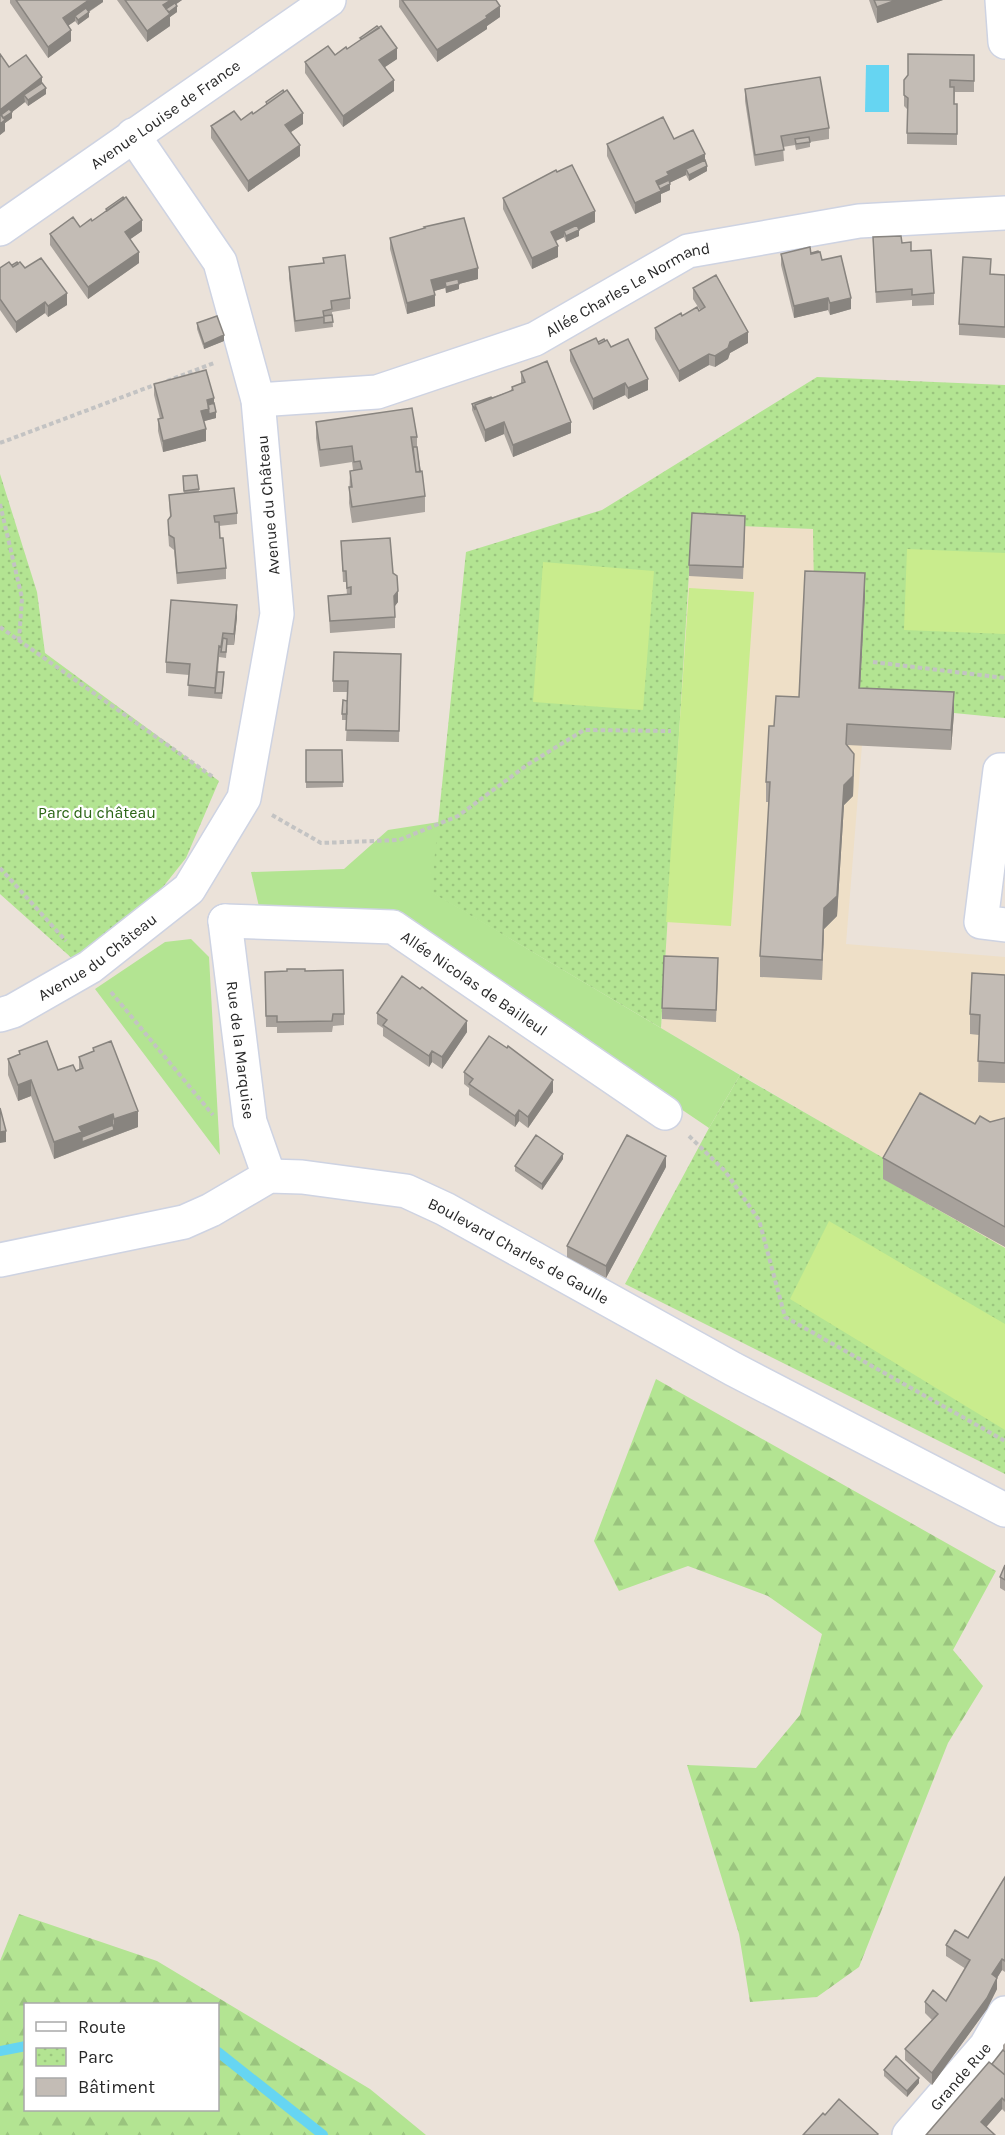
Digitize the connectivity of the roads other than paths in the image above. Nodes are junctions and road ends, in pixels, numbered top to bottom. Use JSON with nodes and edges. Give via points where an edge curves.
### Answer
{"nodes":[{"id":1,"x":329,"y":0,"type":"edge"},
{"id":2,"x":1002,"y":0,"type":"edge"},
{"id":3,"x":1005,"y":42,"type":"edge"},
{"id":4,"x":133,"y":135,"type":"junction"},
{"id":5,"x":1005,"y":213,"type":"edge"},
{"id":6,"x":0,"y":229,"type":"edge"},
{"id":7,"x":258,"y":400,"type":"junction"},
{"id":8,"x":1005,"y":770,"type":"edge"},
{"id":9,"x":189,"y":889,"type":"junction"},
{"id":10,"x":225,"y":921,"type":"junction"},
{"id":11,"x":1005,"y":925,"type":"edge"},
{"id":12,"x":0,"y":1015,"type":"edge"},
{"id":13,"x":664,"y":1113,"type":"road end"},
{"id":14,"x":269,"y":1176,"type":"junction"},
{"id":15,"x":0,"y":1260,"type":"edge"},
{"id":16,"x":1005,"y":1510,"type":"edge"},
{"id":17,"x":1005,"y":2014,"type":"edge"},
{"id":18,"x":909,"y":2135,"type":"edge"}],
"edges":[{"from":1,"to":4,"type":"street","name":"Avenue Louise de France"},
{"from":2,"to":3,"type":"street"},
{"from":4,"to":6,"type":"street","name":"Avenue Louise de France"},
{"from":4,"to":7,"type":"street","name":"Avenue du Château","via":[[220,262]]},
{"from":5,"to":7,"type":"street","name":"Allée Charles Le Normand","via":[[859,221],[688,251],[535,339],[377,392]]},
{"from":7,"to":9,"type":"street","name":"Avenue du Château","via":[[277,614],[244,798]]},
{"from":8,"to":11,"type":"street","via":[[1000,770],[981,922]]},
{"from":9,"to":10,"type":"street"},
{"from":9,"to":12,"type":"street","name":"Avenue du Château","via":[[90,967],[14,1011]]},
{"from":10,"to":13,"type":"street","name":"Allée Nicolas de Bailleul","via":[[393,927]]},
{"from":10,"to":14,"type":"street","name":"Rue de la Marquise","via":[[250,1122]]},
{"from":14,"to":15,"type":"street","via":[[184,1221]]},
{"from":14,"to":16,"type":"street","name":"Boulevard Charles de Gaulle","via":[[406,1191],[733,1369]]},
{"from":17,"to":18,"type":"street","name":"Grande Rue","via":[[986,2046]]}]}
